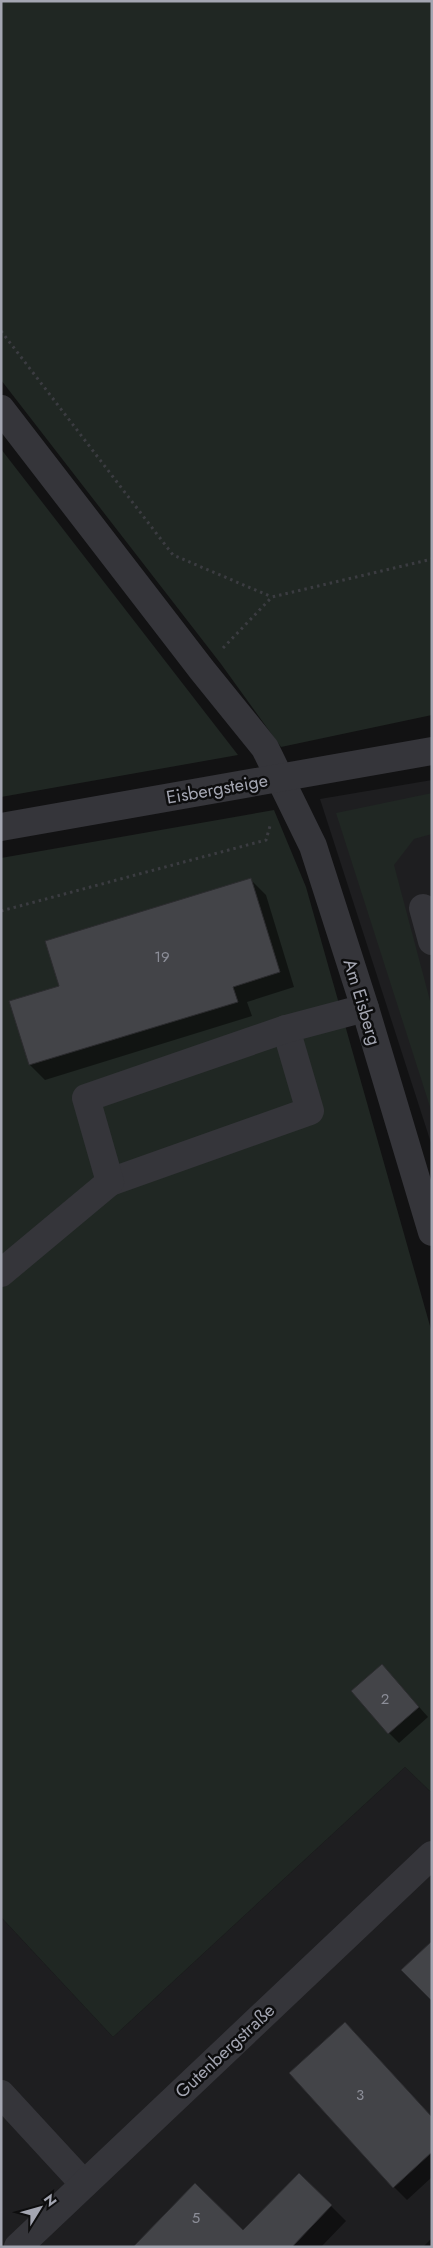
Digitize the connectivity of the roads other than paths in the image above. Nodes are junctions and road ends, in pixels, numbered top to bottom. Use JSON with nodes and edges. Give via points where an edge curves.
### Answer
{"nodes":[{"id":1,"x":1,"y":409,"type":"edge"},
{"id":2,"x":432,"y":751,"type":"edge"},
{"id":3,"x":281,"y":778,"type":"junction"},
{"id":4,"x":1,"y":827,"type":"edge"},
{"id":5,"x":423,"y":908,"type":"dead end"},
{"id":6,"x":432,"y":941,"type":"edge"},
{"id":7,"x":365,"y":1008,"type":"junction"},
{"id":8,"x":286,"y":1029,"type":"junction"},
{"id":9,"x":110,"y":1182,"type":"junction"},
{"id":10,"x":432,"y":1232,"type":"edge"},
{"id":11,"x":1,"y":1273,"type":"edge"},
{"id":12,"x":432,"y":1855,"type":"edge"},
{"id":13,"x":1,"y":2094,"type":"edge"},
{"id":14,"x":84,"y":2184,"type":"junction"},
{"id":15,"x":18,"y":2247,"type":"edge"}],
"edges":[{"from":1,"to":3,"type":"street","name":"Am Eisberg","via":[[265,748]]},
{"from":2,"to":3,"type":"street","name":"Eisbergsteige"},
{"from":3,"to":4,"type":"street","name":"Eisbergsteige"},
{"from":3,"to":7,"type":"street","name":"Am Eisberg","via":[[313,846]]},
{"from":5,"to":6,"type":"street"},
{"from":7,"to":8,"type":"street"},
{"from":7,"to":10,"type":"street","name":"Am Eisberg"},
{"from":8,"to":9,"type":"street","via":[[310,1111]]},
{"from":8,"to":9,"type":"street","via":[[86,1098]]},
{"from":9,"to":11,"type":"street"},
{"from":12,"to":14,"type":"street","name":"Gutenbergstraße"},
{"from":13,"to":14,"type":"street"},
{"from":14,"to":15,"type":"street","name":"Gutenbergstraße"}]}
